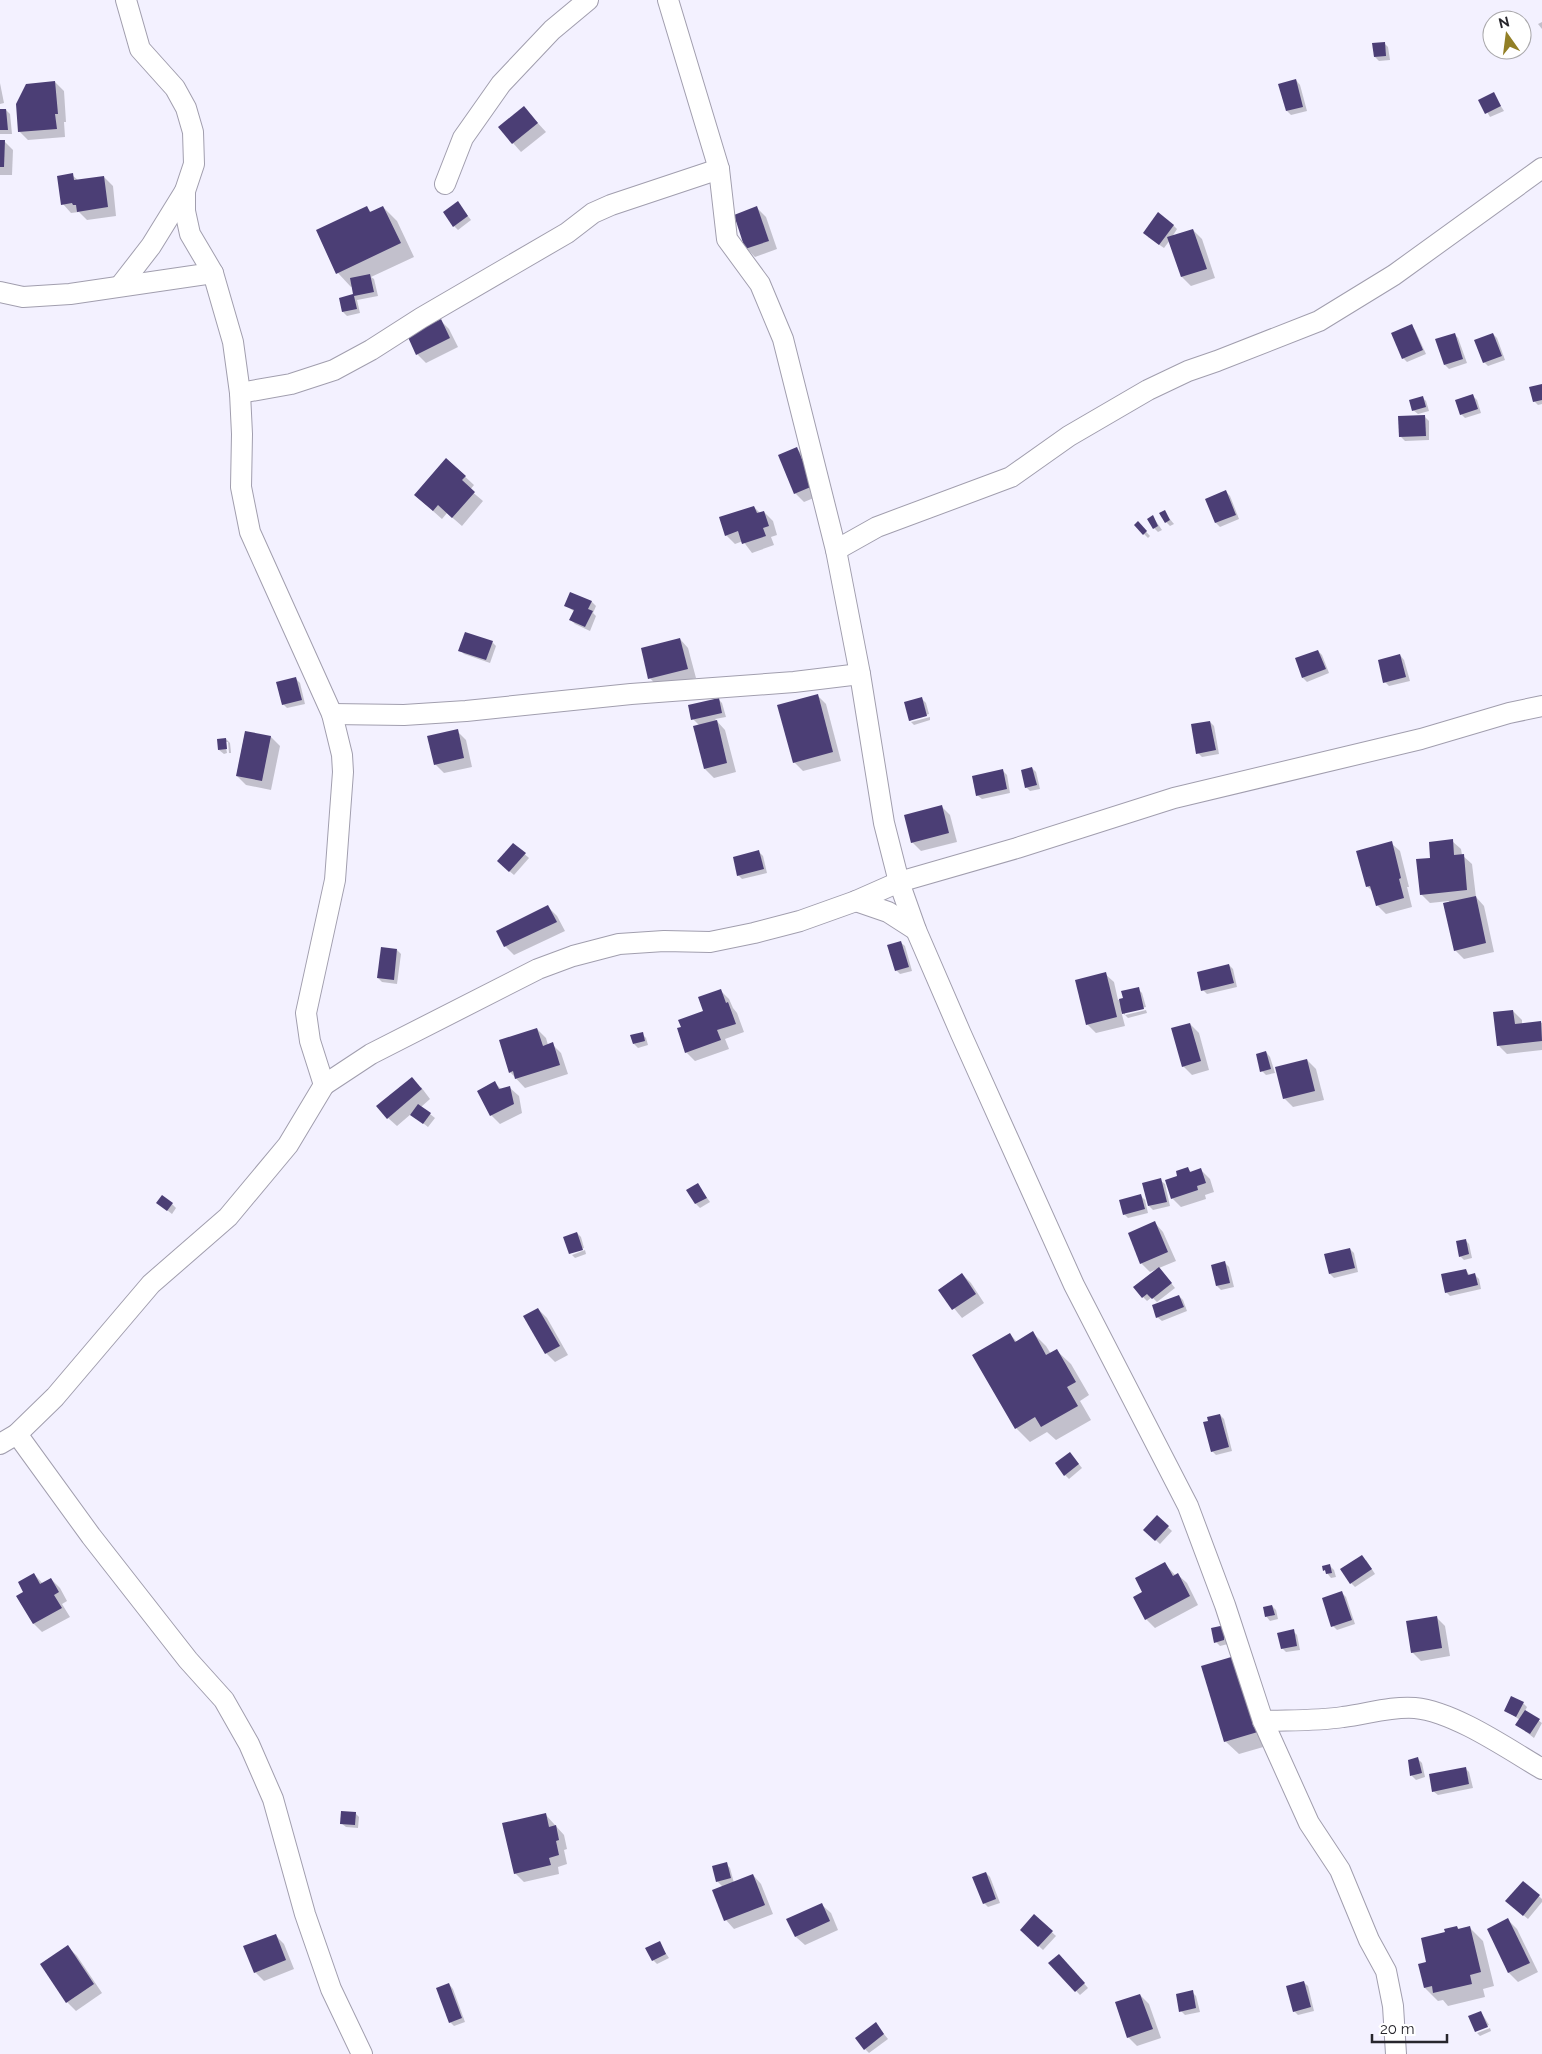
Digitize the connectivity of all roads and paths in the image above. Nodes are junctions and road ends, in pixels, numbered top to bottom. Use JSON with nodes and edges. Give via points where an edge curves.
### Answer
{"nodes":[{"id":1,"x":126,"y":0,"type":"edge"},
{"id":2,"x":588,"y":0,"type":"edge"},
{"id":3,"x":668,"y":0,"type":"edge"},
{"id":4,"x":1542,"y":168,"type":"edge"},
{"id":5,"x":719,"y":169,"type":"junction"},
{"id":6,"x":444,"y":184,"type":"dead end"},
{"id":7,"x":185,"y":191,"type":"junction"},
{"id":8,"x":214,"y":273,"type":"junction"},
{"id":9,"x":120,"y":286,"type":"junction"},
{"id":10,"x":0,"y":292,"type":"edge"},
{"id":11,"x":240,"y":393,"type":"junction"},
{"id":12,"x":836,"y":550,"type":"junction"},
{"id":13,"x":860,"y":674,"type":"junction"},
{"id":14,"x":1542,"y":706,"type":"edge"},
{"id":15,"x":332,"y":714,"type":"junction"},
{"id":16,"x":899,"y":882,"type":"junction"},
{"id":17,"x":856,"y":901,"type":"junction"},
{"id":18,"x":916,"y":930,"type":"junction"},
{"id":19,"x":324,"y":1085,"type":"junction"},
{"id":20,"x":17,"y":1434,"type":"junction"},
{"id":21,"x":0,"y":1444,"type":"edge"},
{"id":22,"x":1263,"y":1721,"type":"junction"},
{"id":23,"x":1542,"y":1769,"type":"edge"},
{"id":24,"x":362,"y":2054,"type":"edge"},
{"id":25,"x":1396,"y":2054,"type":"edge"}],
"edges":[{"from":1,"to":7,"type":"street","via":[[140,49],[175,88],[186,108],[192,132],[194,164]]},
{"from":2,"to":6,"type":"street","via":[[552,30],[501,84],[463,138]]},
{"from":3,"to":5,"type":"street"},
{"from":4,"to":12,"type":"street","via":[[1394,275],[1319,321],[1188,371],[1148,390],[1069,436],[1011,477],[877,527]]},
{"from":5,"to":11,"type":"street","via":[[593,213],[567,233],[334,370],[291,384]]},
{"from":5,"to":12,"type":"street","via":[[727,239],[760,284],[784,338]]},
{"from":7,"to":8,"type":"street","via":[[190,234]]},
{"from":7,"to":9,"type":"street","via":[[151,246]]},
{"from":8,"to":9,"type":"street"},
{"from":8,"to":11,"type":"street","via":[[232,342]]},
{"from":9,"to":10,"type":"street","via":[[23,297]]},
{"from":11,"to":15,"type":"street","via":[[241,486],[250,532]]},
{"from":12,"to":13,"type":"street"},
{"from":13,"to":15,"type":"street","via":[[466,711],[404,715]]},
{"from":13,"to":16,"type":"street","via":[[884,823]]},
{"from":14,"to":16,"type":"street","via":[[1421,739],[1174,798]]},
{"from":15,"to":19,"type":"street","via":[[343,772],[335,880],[306,1012],[310,1041]]},
{"from":16,"to":17,"type":"street"},
{"from":16,"to":18,"type":"street"},
{"from":17,"to":18,"type":"street","via":[[888,912]]},
{"from":17,"to":19,"type":"street","via":[[800,921],[710,942],[619,944],[573,956],[538,969],[371,1054]]},
{"from":18,"to":22,"type":"street","via":[[1074,1285],[1188,1506],[1226,1605]]},
{"from":19,"to":20,"type":"street","via":[[288,1145],[228,1217],[151,1284],[55,1397]]},
{"from":20,"to":21,"type":"street"},
{"from":20,"to":24,"type":"street","via":[[102,1551],[188,1660],[224,1700],[273,1799],[305,1914],[331,1989]]},
{"from":22,"to":23,"type":"street","via":[[1341,1718],[1416,1708],[1447,1717]]},
{"from":22,"to":25,"type":"street","via":[[1309,1824],[1340,1870],[1369,1940],[1386,1970],[1393,2006]]}]}
